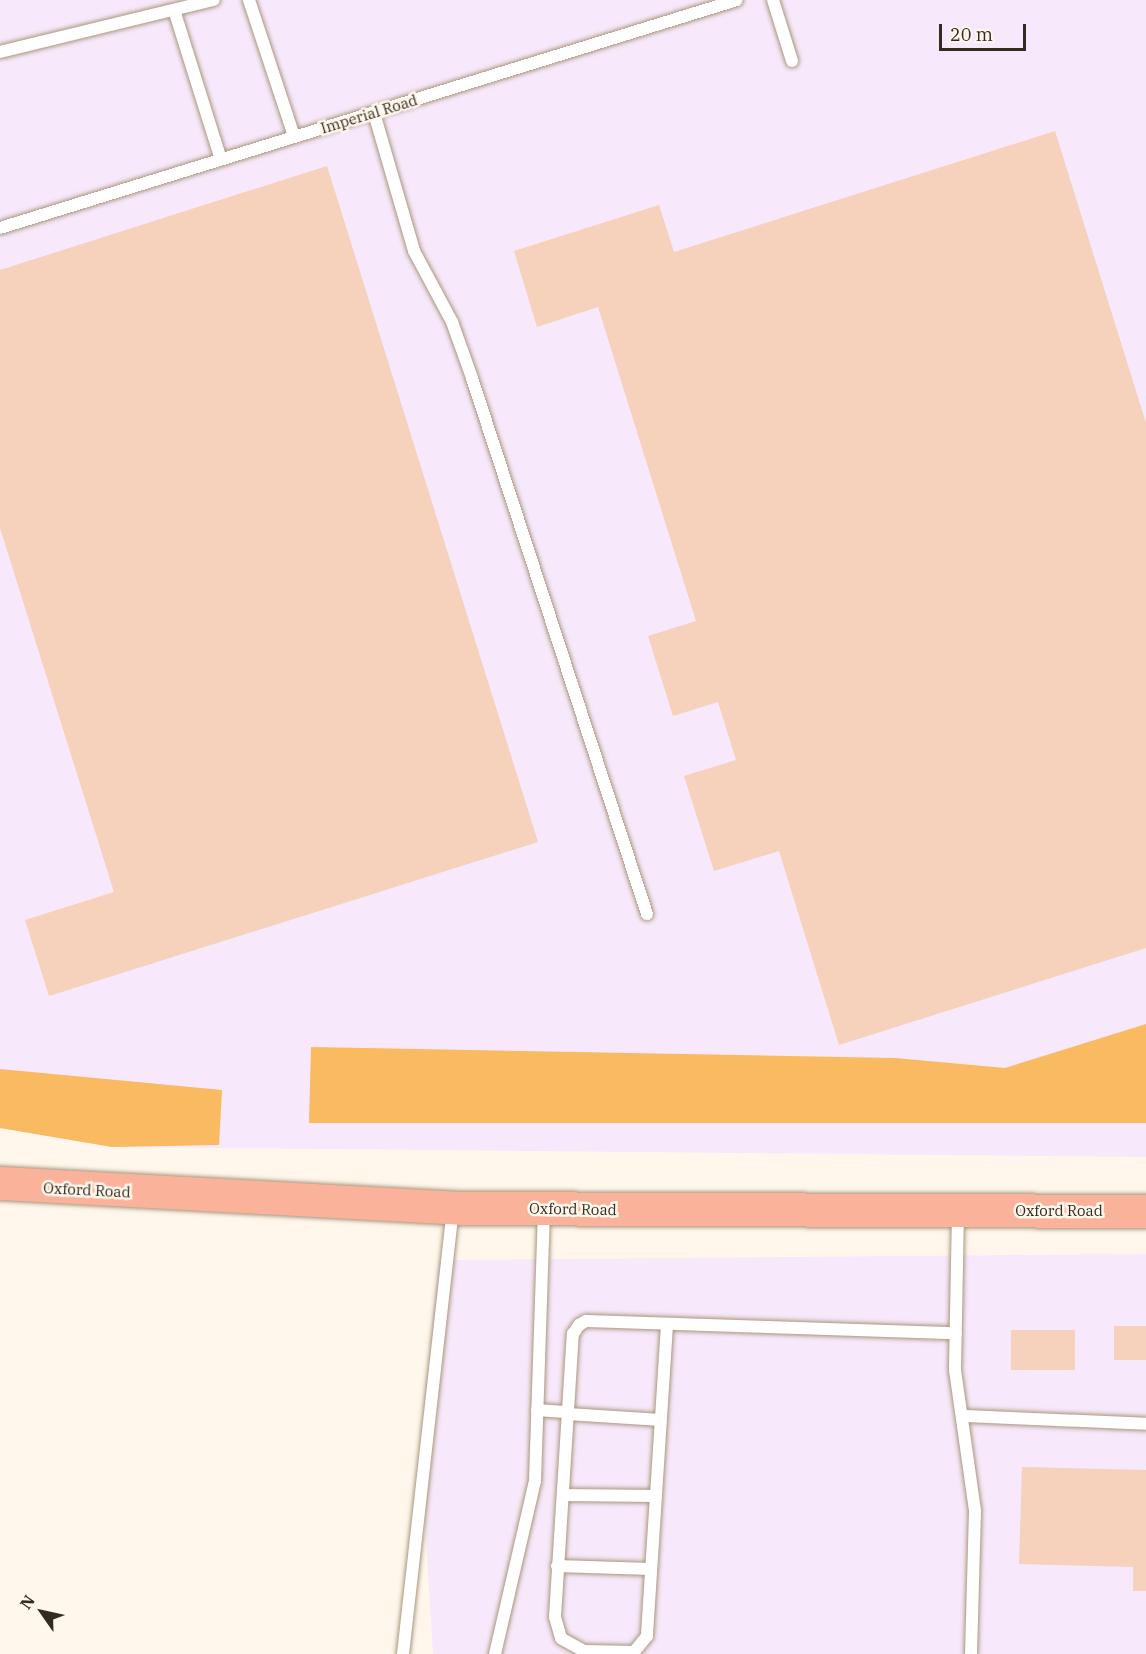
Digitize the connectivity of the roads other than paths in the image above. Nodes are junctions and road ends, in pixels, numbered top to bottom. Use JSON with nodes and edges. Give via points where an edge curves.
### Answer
{"nodes":[{"id":1,"x":214,"y":0,"type":"edge"},
{"id":2,"x":249,"y":0,"type":"edge"},
{"id":3,"x":737,"y":0,"type":"edge"},
{"id":4,"x":773,"y":0,"type":"edge"},
{"id":5,"x":175,"y":13,"type":"junction"},
{"id":6,"x":0,"y":52,"type":"edge"},
{"id":7,"x":792,"y":61,"type":"dead end"},
{"id":8,"x":375,"y":113,"type":"junction"},
{"id":9,"x":294,"y":136,"type":"junction"},
{"id":10,"x":220,"y":157,"type":"junction"},
{"id":11,"x":0,"y":228,"type":"edge"},
{"id":12,"x":647,"y":914,"type":"dead end"},
{"id":13,"x":0,"y":1183,"type":"edge"},
{"id":14,"x":453,"y":1208,"type":"junction"},
{"id":15,"x":544,"y":1209,"type":"junction"},
{"id":16,"x":1146,"y":1211,"type":"edge"},
{"id":17,"x":958,"y":1212,"type":"junction"},
{"id":18,"x":667,"y":1324,"type":"junction"},
{"id":19,"x":956,"y":1333,"type":"junction"},
{"id":20,"x":537,"y":1410,"type":"junction"},
{"id":21,"x":568,"y":1413,"type":"junction"},
{"id":22,"x":966,"y":1416,"type":"junction"},
{"id":23,"x":661,"y":1420,"type":"junction"},
{"id":24,"x":1146,"y":1424,"type":"edge"},
{"id":25,"x":563,"y":1495,"type":"junction"},
{"id":26,"x":656,"y":1496,"type":"junction"},
{"id":27,"x":557,"y":1566,"type":"junction"},
{"id":28,"x":651,"y":1569,"type":"junction"},
{"id":29,"x":404,"y":1654,"type":"edge"},
{"id":30,"x":495,"y":1654,"type":"edge"},
{"id":31,"x":971,"y":1654,"type":"edge"}],
"edges":[{"from":1,"to":5,"type":"lane"},
{"from":2,"to":9,"type":"lane"},
{"from":3,"to":8,"type":"lane","name":"Imperial Road"},
{"from":4,"to":7,"type":"lane"},
{"from":5,"to":6,"type":"lane"},
{"from":5,"to":10,"type":"lane"},
{"from":8,"to":9,"type":"lane","name":"Imperial Road"},
{"from":8,"to":12,"type":"lane","via":[[414,251],[453,322]]},
{"from":9,"to":10,"type":"lane","name":"Imperial Road"},
{"from":10,"to":11,"type":"lane","name":"Imperial Road"},
{"from":13,"to":14,"type":"highway","name":"Oxford Road"},
{"from":14,"to":15,"type":"highway","name":"Oxford Road"},
{"from":14,"to":29,"type":"lane"},
{"from":15,"to":17,"type":"highway","name":"Oxford Road"},
{"from":15,"to":20,"type":"lane"},
{"from":16,"to":17,"type":"highway","name":"Oxford Road"},
{"from":17,"to":19,"type":"lane"},
{"from":18,"to":19,"type":"lane"},
{"from":18,"to":21,"type":"lane","via":[[579,1325],[573,1334]]},
{"from":18,"to":23,"type":"lane"},
{"from":19,"to":22,"type":"lane","via":[[955,1370]]},
{"from":20,"to":21,"type":"lane"},
{"from":20,"to":30,"type":"lane","via":[[535,1481]]},
{"from":21,"to":23,"type":"lane"},
{"from":21,"to":25,"type":"lane"},
{"from":22,"to":24,"type":"lane"},
{"from":22,"to":31,"type":"lane","via":[[975,1511]]},
{"from":23,"to":26,"type":"lane"},
{"from":25,"to":26,"type":"lane"},
{"from":25,"to":27,"type":"lane"},
{"from":26,"to":28,"type":"lane"},
{"from":27,"to":28,"type":"lane"},
{"from":27,"to":28,"type":"lane","via":[[555,1617],[561,1638],[584,1651],[634,1652],[640,1646],[647,1636]]}]}
